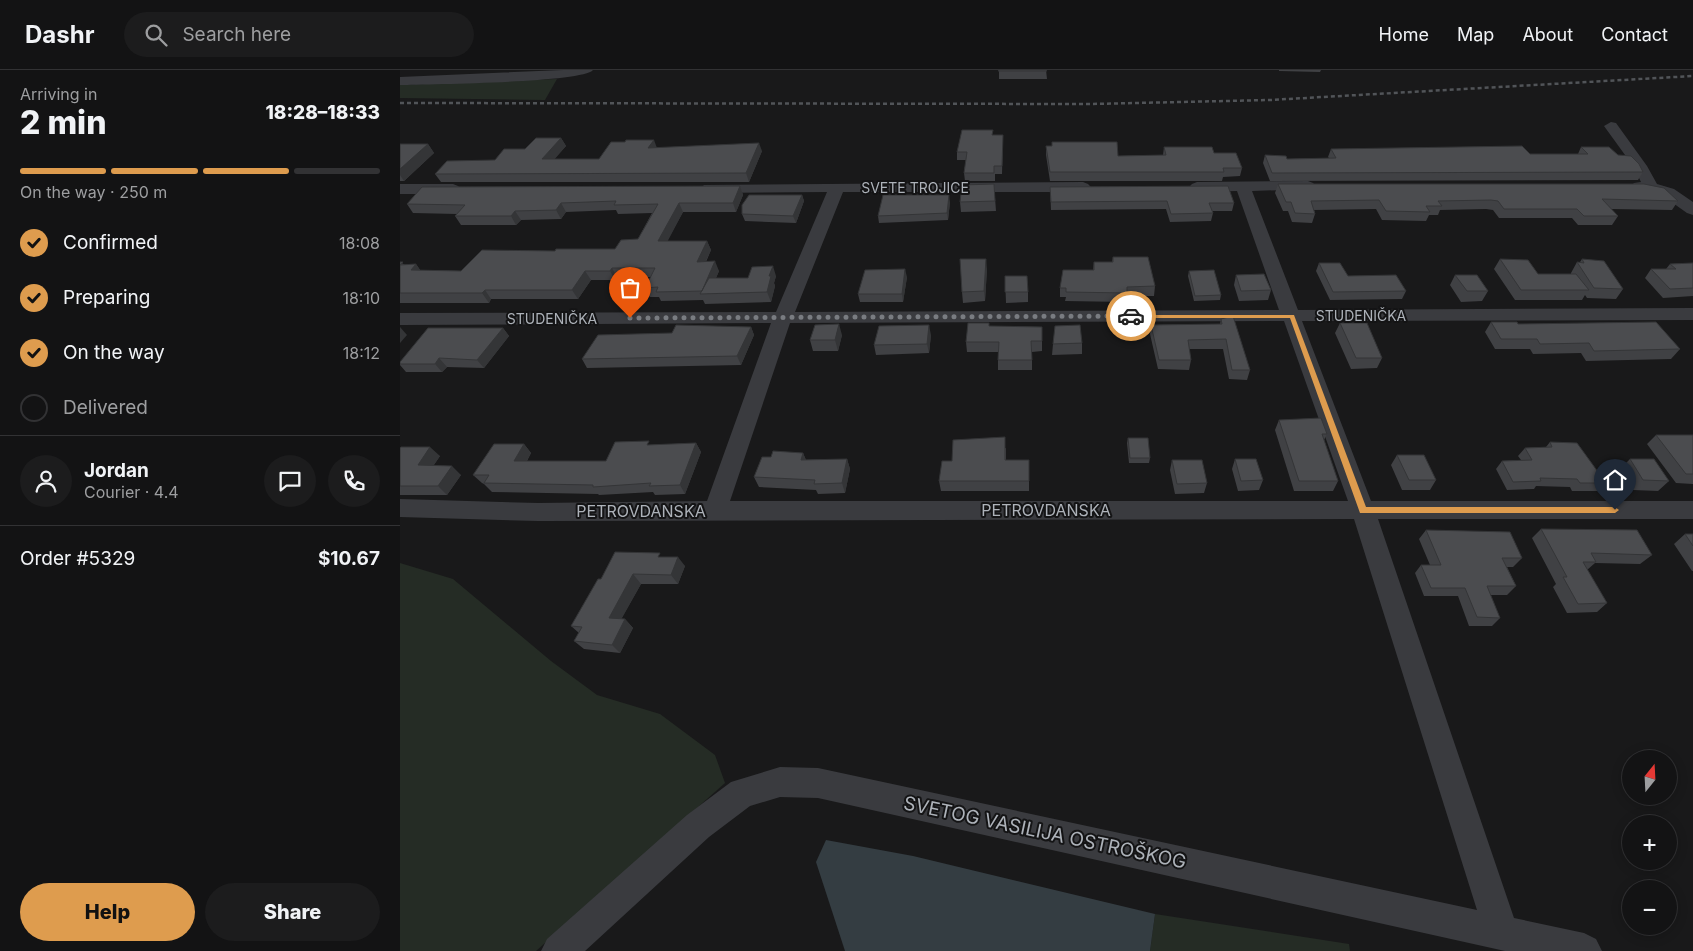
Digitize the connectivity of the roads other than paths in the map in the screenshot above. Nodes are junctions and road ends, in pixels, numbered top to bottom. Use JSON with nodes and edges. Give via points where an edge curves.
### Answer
{"nodes":[{"id":1,"x":587,"y":70,"type":"edge"},
{"id":2,"x":400,"y":81,"type":"edge"},
{"id":3,"x":1611,"y":126,"type":"dead end"},
{"id":4,"x":1322,"y":186,"type":"edge"},
{"id":5,"x":1625,"y":186,"type":"edge"},
{"id":6,"x":1651,"y":186,"type":"junction"},
{"id":7,"x":1095,"y":187,"type":"edge"},
{"id":8,"x":1184,"y":187,"type":"edge"},
{"id":9,"x":1243,"y":187,"type":"junction"},
{"id":10,"x":698,"y":188,"type":"edge"},
{"id":11,"x":837,"y":188,"type":"junction"},
{"id":12,"x":400,"y":189,"type":"edge"},
{"id":13,"x":470,"y":189,"type":"edge"},
{"id":14,"x":1693,"y":210,"type":"edge"},
{"id":15,"x":1693,"y":314,"type":"edge"},
{"id":16,"x":1292,"y":316,"type":"junction"},
{"id":17,"x":783,"y":317,"type":"junction"},
{"id":18,"x":400,"y":319,"type":"edge"},
{"id":19,"x":400,"y":508,"type":"edge"},
{"id":20,"x":1363,"y":510,"type":"junction"},
{"id":21,"x":1693,"y":510,"type":"edge"},
{"id":22,"x":715,"y":511,"type":"junction"},
{"id":23,"x":1501,"y":932,"type":"junction"},
{"id":24,"x":1540,"y":946,"type":"edge"},
{"id":25,"x":559,"y":951,"type":"edge"},
{"id":26,"x":1584,"y":951,"type":"edge"}],
"edges":[{"from":1,"to":2,"type":"street","via":[[554,75]]},
{"from":3,"to":6,"type":"street"},
{"from":4,"to":9,"type":"street"},
{"from":5,"to":6,"type":"street"},
{"from":6,"to":14,"type":"street"},
{"from":7,"to":11,"type":"street","name":"SVETE TROJICE"},
{"from":8,"to":9,"type":"street"},
{"from":9,"to":16,"type":"street"},
{"from":10,"to":11,"type":"street","name":"SVETE TROJICE"},
{"from":11,"to":17,"type":"street"},
{"from":12,"to":13,"type":"street"},
{"from":15,"to":16,"type":"street","name":"STUDENIČKA"},
{"from":16,"to":17,"type":"street","name":"STUDENIČKA"},
{"from":16,"to":20,"type":"street"},
{"from":17,"to":18,"type":"street","name":"STUDENIČKA"},
{"from":17,"to":22,"type":"street"},
{"from":19,"to":22,"type":"street","name":"PETROVDANSKA","via":[[538,512]]},
{"from":20,"to":21,"type":"street","name":"PETROVDANSKA"},
{"from":20,"to":22,"type":"street","name":"PETROVDANSKA"},
{"from":20,"to":23,"type":"street"},
{"from":23,"to":24,"type":"street","name":"SVETOG VASILIJA OSTROŠKOG"},
{"from":23,"to":25,"type":"street","name":"SVETOG VASILIJA OSTROŠKOG","via":[[818,783],[780,782],[742,793],[698,826]]},
{"from":24,"to":26,"type":"street","name":"SVETOG VASILIJA OSTROŠKOG"}]}
